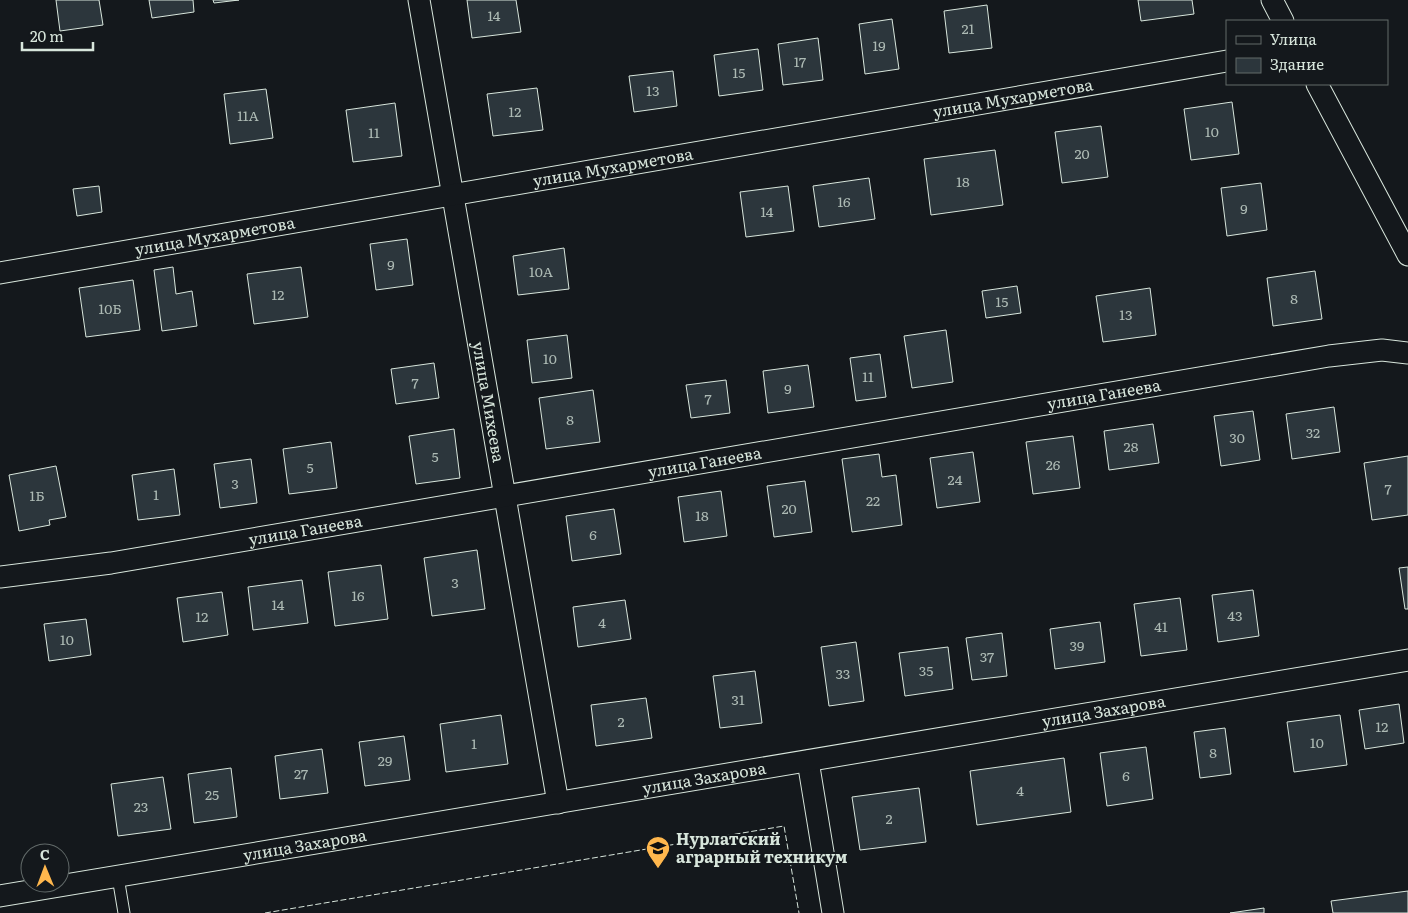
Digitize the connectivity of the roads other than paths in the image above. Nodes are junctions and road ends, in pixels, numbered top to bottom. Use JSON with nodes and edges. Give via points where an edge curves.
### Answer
{"nodes":[{"id":1,"x":418,"y":0,"type":"edge"},
{"id":2,"x":1272,"y":0,"type":"edge"},
{"id":3,"x":1282,"y":20,"type":"edge"},
{"id":4,"x":1226,"y":61,"type":"edge"},
{"id":5,"x":1318,"y":85,"type":"edge"},
{"id":6,"x":452,"y":195,"type":"junction"},
{"id":7,"x":1408,"y":255,"type":"edge"},
{"id":8,"x":0,"y":273,"type":"edge"},
{"id":9,"x":1408,"y":354,"type":"edge"},
{"id":10,"x":504,"y":495,"type":"junction"},
{"id":11,"x":0,"y":577,"type":"edge"},
{"id":12,"x":1408,"y":660,"type":"edge"},
{"id":13,"x":808,"y":761,"type":"junction"},
{"id":14,"x":558,"y":803,"type":"junction"},
{"id":15,"x":118,"y":877,"type":"junction"},
{"id":16,"x":0,"y":896,"type":"edge"},
{"id":17,"x":124,"y":913,"type":"edge"},
{"id":18,"x":834,"y":913,"type":"edge"}],
"edges":[{"from":1,"to":6,"type":"street","name":"улица Михеева"},
{"from":2,"to":3,"type":"street"},
{"from":4,"to":6,"type":"street","name":"улица Мухарметова"},
{"from":5,"to":7,"type":"street"},
{"from":6,"to":8,"type":"street","name":"улица Мухарметова"},
{"from":6,"to":10,"type":"street","name":"улица Михеева"},
{"from":9,"to":10,"type":"street","name":"улица Ганеева","via":[[1382,350],[1329,356]]},
{"from":10,"to":11,"type":"street","name":"улица Ганеева","via":[[111,563]]},
{"from":10,"to":14,"type":"street","name":"улица Михеева"},
{"from":12,"to":13,"type":"street","name":"улица Захарова"},
{"from":13,"to":14,"type":"street","name":"улица Захарова"},
{"from":13,"to":18,"type":"street"},
{"from":14,"to":15,"type":"street","name":"улица Захарова"},
{"from":15,"to":16,"type":"street","name":"улица Захарова"},
{"from":15,"to":17,"type":"lane"}]}
